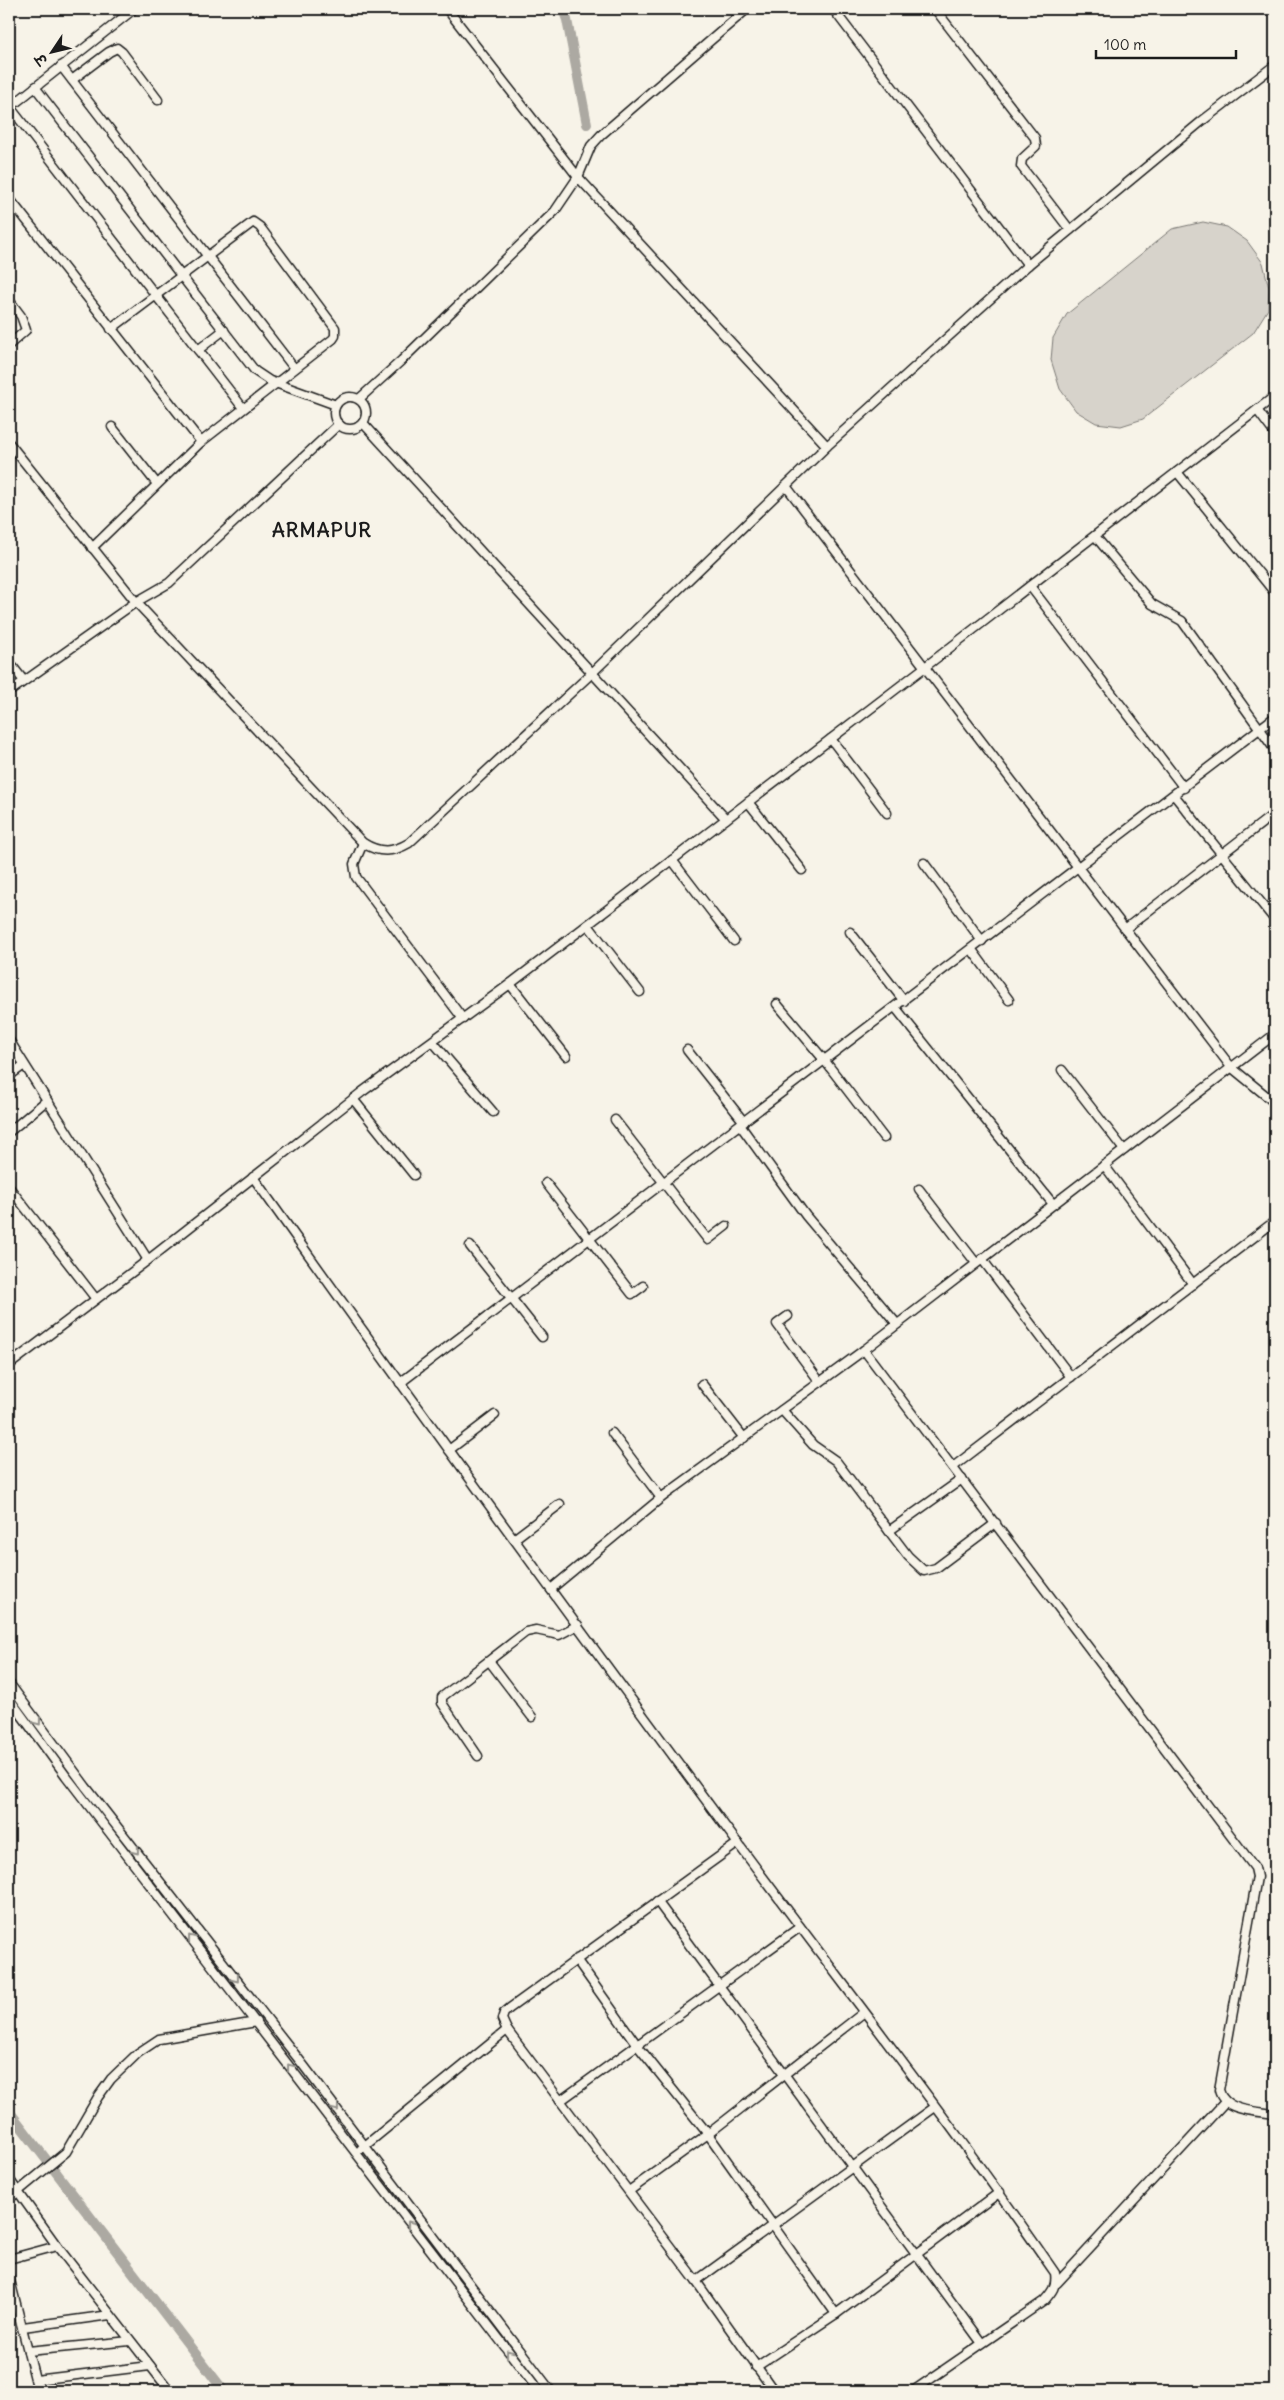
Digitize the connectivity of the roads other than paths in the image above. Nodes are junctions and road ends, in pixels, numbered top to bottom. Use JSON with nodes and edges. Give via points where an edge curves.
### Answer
{"nodes":[{"id":1,"x":134,"y":9,"type":"edge"},
{"id":2,"x":447,"y":9,"type":"edge"},
{"id":3,"x":747,"y":9,"type":"edge"},
{"id":4,"x":833,"y":9,"type":"edge"},
{"id":5,"x":935,"y":9,"type":"edge"},
{"id":6,"x":737,"y":12,"type":"edge"},
{"id":7,"x":1275,"y":65,"type":"edge"},
{"id":8,"x":61,"y":66,"type":"junction"},
{"id":9,"x":72,"y":80,"type":"junction"},
{"id":10,"x":35,"y":87,"type":"junction"},
{"id":11,"x":158,"y":100,"type":"dead end"},
{"id":12,"x":9,"y":108,"type":"edge"},
{"id":13,"x":578,"y":177,"type":"junction"},
{"id":14,"x":9,"y":198,"type":"edge"},
{"id":15,"x":1070,"y":230,"type":"junction"},
{"id":16,"x":208,"y":256,"type":"junction"},
{"id":17,"x":1028,"y":264,"type":"junction"},
{"id":18,"x":182,"y":277,"type":"junction"},
{"id":19,"x":156,"y":296,"type":"junction"},
{"id":20,"x":9,"y":300,"type":"edge"},
{"id":21,"x":111,"y":329,"type":"junction"},
{"id":22,"x":224,"y":330,"type":"junction"},
{"id":23,"x":9,"y":345,"type":"edge"},
{"id":24,"x":198,"y":350,"type":"junction"},
{"id":25,"x":294,"y":368,"type":"junction"},
{"id":26,"x":275,"y":382,"type":"junction"},
{"id":27,"x":1275,"y":396,"type":"edge"},
{"id":28,"x":359,"y":399,"type":"junction"},
{"id":29,"x":336,"y":405,"type":"junction"},
{"id":30,"x":243,"y":408,"type":"junction"},
{"id":31,"x":1257,"y":410,"type":"junction"},
{"id":32,"x":363,"y":423,"type":"junction"},
{"id":33,"x":339,"y":424,"type":"junction"},
{"id":34,"x":112,"y":427,"type":"dead end"},
{"id":35,"x":1275,"y":434,"type":"edge"},
{"id":36,"x":201,"y":442,"type":"junction"},
{"id":37,"x":9,"y":443,"type":"edge"},
{"id":38,"x":827,"y":446,"type":"junction"},
{"id":39,"x":1177,"y":472,"type":"junction"},
{"id":40,"x":157,"y":484,"type":"junction"},
{"id":41,"x":786,"y":486,"type":"junction"},
{"id":42,"x":1095,"y":536,"type":"junction"},
{"id":43,"x":92,"y":548,"type":"junction"},
{"id":44,"x":1030,"y":586,"type":"junction"},
{"id":45,"x":1275,"y":593,"type":"edge"},
{"id":46,"x":136,"y":602,"type":"junction"},
{"id":47,"x":9,"y":662,"type":"edge"},
{"id":48,"x":925,"y":667,"type":"junction"},
{"id":49,"x":592,"y":672,"type":"junction"},
{"id":50,"x":24,"y":681,"type":"junction"},
{"id":51,"x":9,"y":692,"type":"edge"},
{"id":52,"x":1275,"y":718,"type":"edge"},
{"id":53,"x":1261,"y":728,"type":"junction"},
{"id":54,"x":831,"y":739,"type":"junction"},
{"id":55,"x":1275,"y":750,"type":"edge"},
{"id":56,"x":1184,"y":788,"type":"junction"},
{"id":57,"x":1174,"y":795,"type":"junction"},
{"id":58,"x":748,"y":802,"type":"junction"},
{"id":59,"x":887,"y":813,"type":"dead end"},
{"id":60,"x":1275,"y":813,"type":"edge"},
{"id":61,"x":726,"y":819,"type":"junction"},
{"id":62,"x":363,"y":843,"type":"junction"},
{"id":63,"x":1222,"y":855,"type":"junction"},
{"id":64,"x":672,"y":860,"type":"junction"},
{"id":65,"x":924,"y":863,"type":"dead end"},
{"id":66,"x":1077,"y":867,"type":"junction"},
{"id":67,"x":802,"y":870,"type":"dead end"},
{"id":68,"x":1275,"y":920,"type":"edge"},
{"id":69,"x":588,"y":925,"type":"junction"},
{"id":70,"x":1124,"y":929,"type":"junction"},
{"id":71,"x":850,"y":932,"type":"dead end"},
{"id":72,"x":734,"y":941,"type":"dead end"},
{"id":73,"x":982,"y":941,"type":"junction"},
{"id":74,"x":972,"y":950,"type":"junction"},
{"id":75,"x":510,"y":984,"type":"junction"},
{"id":76,"x":640,"y":992,"type":"dead end"},
{"id":77,"x":904,"y":1000,"type":"junction"},
{"id":78,"x":1009,"y":1000,"type":"dead end"},
{"id":79,"x":777,"y":1004,"type":"dead end"},
{"id":80,"x":895,"y":1007,"type":"junction"},
{"id":81,"x":463,"y":1019,"type":"junction"},
{"id":82,"x":1275,"y":1034,"type":"edge"},
{"id":83,"x":9,"y":1040,"type":"edge"},
{"id":84,"x":433,"y":1042,"type":"junction"},
{"id":85,"x":687,"y":1050,"type":"dead end"},
{"id":86,"x":566,"y":1056,"type":"dead end"},
{"id":87,"x":825,"y":1061,"type":"junction"},
{"id":88,"x":24,"y":1065,"type":"junction"},
{"id":89,"x":1231,"y":1067,"type":"junction"},
{"id":90,"x":1062,"y":1070,"type":"dead end"},
{"id":91,"x":9,"y":1076,"type":"edge"},
{"id":92,"x":353,"y":1100,"type":"junction"},
{"id":93,"x":46,"y":1101,"type":"junction"},
{"id":94,"x":1275,"y":1103,"type":"edge"},
{"id":95,"x":493,"y":1112,"type":"dead end"},
{"id":96,"x":615,"y":1120,"type":"dead end"},
{"id":97,"x":742,"y":1123,"type":"junction"},
{"id":98,"x":9,"y":1132,"type":"edge"},
{"id":99,"x":884,"y":1138,"type":"dead end"},
{"id":100,"x":1124,"y":1150,"type":"junction"},
{"id":101,"x":1104,"y":1164,"type":"junction"},
{"id":102,"x":414,"y":1175,"type":"dead end"},
{"id":103,"x":253,"y":1177,"type":"junction"},
{"id":104,"x":546,"y":1183,"type":"dead end"},
{"id":105,"x":664,"y":1183,"type":"junction"},
{"id":106,"x":9,"y":1187,"type":"edge"},
{"id":107,"x":919,"y":1189,"type":"dead end"},
{"id":108,"x":1053,"y":1204,"type":"junction"},
{"id":109,"x":1275,"y":1221,"type":"edge"},
{"id":110,"x":726,"y":1226,"type":"dead end"},
{"id":111,"x":589,"y":1240,"type":"junction"},
{"id":112,"x":470,"y":1246,"type":"dead end"},
{"id":113,"x":148,"y":1260,"type":"junction"},
{"id":114,"x":979,"y":1261,"type":"junction"},
{"id":115,"x":1193,"y":1284,"type":"junction"},
{"id":116,"x":642,"y":1286,"type":"dead end"},
{"id":117,"x":512,"y":1298,"type":"junction"},
{"id":118,"x":96,"y":1299,"type":"junction"},
{"id":119,"x":788,"y":1316,"type":"dead end"},
{"id":120,"x":897,"y":1324,"type":"junction"},
{"id":121,"x":542,"y":1337,"type":"dead end"},
{"id":122,"x":864,"y":1350,"type":"junction"},
{"id":123,"x":9,"y":1365,"type":"edge"},
{"id":124,"x":1071,"y":1377,"type":"junction"},
{"id":125,"x":820,"y":1382,"type":"junction"},
{"id":126,"x":400,"y":1383,"type":"junction"},
{"id":127,"x":702,"y":1384,"type":"dead end"},
{"id":128,"x":782,"y":1410,"type":"junction"},
{"id":129,"x":495,"y":1416,"type":"dead end"},
{"id":130,"x":612,"y":1433,"type":"dead end"},
{"id":131,"x":744,"y":1438,"type":"junction"},
{"id":132,"x":449,"y":1450,"type":"junction"},
{"id":133,"x":953,"y":1467,"type":"junction"},
{"id":134,"x":962,"y":1479,"type":"junction"},
{"id":135,"x":661,"y":1498,"type":"junction"},
{"id":136,"x":560,"y":1504,"type":"dead end"},
{"id":137,"x":996,"y":1524,"type":"junction"},
{"id":138,"x":889,"y":1531,"type":"junction"},
{"id":139,"x":514,"y":1539,"type":"junction"},
{"id":140,"x":551,"y":1589,"type":"junction"},
{"id":141,"x":578,"y":1626,"type":"junction"},
{"id":142,"x":490,"y":1662,"type":"junction"},
{"id":143,"x":9,"y":1683,"type":"edge"},
{"id":144,"x":9,"y":1698,"type":"edge"},
{"id":145,"x":532,"y":1717,"type":"dead end"},
{"id":146,"x":478,"y":1756,"type":"dead end"},
{"id":147,"x":738,"y":1843,"type":"junction"},
{"id":148,"x":657,"y":1901,"type":"junction"},
{"id":149,"x":800,"y":1927,"type":"junction"},
{"id":150,"x":576,"y":1959,"type":"junction"},
{"id":151,"x":718,"y":1986,"type":"junction"},
{"id":152,"x":863,"y":2013,"type":"junction"},
{"id":153,"x":256,"y":2022,"type":"junction"},
{"id":154,"x":507,"y":2030,"type":"junction"},
{"id":155,"x":637,"y":2045,"type":"junction"},
{"id":156,"x":786,"y":2075,"type":"junction"},
{"id":157,"x":560,"y":2102,"type":"junction"},
{"id":158,"x":1225,"y":2102,"type":"junction"},
{"id":159,"x":934,"y":2107,"type":"junction"},
{"id":160,"x":1275,"y":2114,"type":"edge"},
{"id":161,"x":708,"y":2134,"type":"junction"},
{"id":162,"x":365,"y":2146,"type":"junction"},
{"id":163,"x":356,"y":2154,"type":"junction"},
{"id":164,"x":852,"y":2168,"type":"junction"},
{"id":165,"x":9,"y":2179,"type":"edge"},
{"id":166,"x":17,"y":2191,"type":"junction"},
{"id":167,"x":628,"y":2191,"type":"junction"},
{"id":168,"x":1000,"y":2192,"type":"junction"},
{"id":169,"x":9,"y":2199,"type":"edge"},
{"id":170,"x":774,"y":2225,"type":"junction"},
{"id":171,"x":57,"y":2246,"type":"junction"},
{"id":172,"x":918,"y":2253,"type":"junction"},
{"id":173,"x":9,"y":2259,"type":"edge"},
{"id":174,"x":9,"y":2278,"type":"edge"},
{"id":175,"x":696,"y":2281,"type":"junction"},
{"id":176,"x":1057,"y":2283,"type":"junction"},
{"id":177,"x":836,"y":2314,"type":"junction"},
{"id":178,"x":110,"y":2315,"type":"junction"},
{"id":179,"x":22,"y":2327,"type":"junction"},
{"id":180,"x":130,"y":2341,"type":"junction"},
{"id":181,"x":981,"y":2342,"type":"junction"},
{"id":182,"x":28,"y":2351,"type":"junction"},
{"id":183,"x":150,"y":2366,"type":"junction"},
{"id":184,"x":756,"y":2367,"type":"junction"},
{"id":185,"x":36,"y":2380,"type":"junction"},
{"id":186,"x":38,"y":2391,"type":"edge"},
{"id":187,"x":170,"y":2391,"type":"edge"},
{"id":188,"x":539,"y":2391,"type":"edge"},
{"id":189,"x":551,"y":2391,"type":"edge"},
{"id":190,"x":774,"y":2391,"type":"edge"},
{"id":191,"x":913,"y":2391,"type":"edge"}],
"edges":[{"from":1,"to":8,"type":"street"},
{"from":2,"to":13,"type":"street"},
{"from":3,"to":6,"type":"street"},
{"from":4,"to":17,"type":"street"},
{"from":5,"to":15,"type":"street","via":[[1035,138],[1036,146],[1022,159],[1021,166]]},
{"from":6,"to":13,"type":"street","via":[[601,135],[591,146]]},
{"from":7,"to":15,"type":"street"},
{"from":8,"to":9,"type":"street"},
{"from":8,"to":10,"type":"street"},
{"from":9,"to":11,"type":"street","via":[[118,48]]},
{"from":9,"to":16,"type":"street"},
{"from":10,"to":12,"type":"street"},
{"from":10,"to":18,"type":"street"},
{"from":12,"to":19,"type":"street"},
{"from":13,"to":28,"type":"street","via":[[555,211]]},
{"from":13,"to":38,"type":"street"},
{"from":14,"to":21,"type":"street"},
{"from":15,"to":17,"type":"street"},
{"from":16,"to":18,"type":"street"},
{"from":16,"to":25,"type":"street"},
{"from":16,"to":25,"type":"street","via":[[249,224],[253,222],[260,226],[335,328],[333,339]]},
{"from":17,"to":38,"type":"street"},
{"from":18,"to":19,"type":"street"},
{"from":18,"to":22,"type":"street"},
{"from":19,"to":21,"type":"street"},
{"from":19,"to":24,"type":"street"},
{"from":20,"to":23,"type":"street","via":[[21,316],[26,330]]},
{"from":21,"to":36,"type":"street"},
{"from":22,"to":24,"type":"street"},
{"from":22,"to":26,"type":"street","via":[[255,371]]},
{"from":24,"to":30,"type":"street"},
{"from":25,"to":26,"type":"street"},
{"from":26,"to":29,"type":"street"},
{"from":26,"to":30,"type":"street"},
{"from":27,"to":31,"type":"street"},
{"from":28,"to":29,"type":"street","via":[[344,398]]},
{"from":28,"to":32,"type":"street","via":[[365,407]]},
{"from":29,"to":33,"type":"street","via":[[334,415]]},
{"from":30,"to":36,"type":"street"},
{"from":31,"to":35,"type":"street"},
{"from":31,"to":39,"type":"street"},
{"from":32,"to":33,"type":"street","via":[[349,429]]},
{"from":32,"to":49,"type":"street"},
{"from":33,"to":46,"type":"street","via":[[169,583]]},
{"from":34,"to":40,"type":"street"},
{"from":36,"to":40,"type":"street"},
{"from":37,"to":43,"type":"street"},
{"from":38,"to":41,"type":"street"},
{"from":39,"to":42,"type":"street"},
{"from":39,"to":45,"type":"street"},
{"from":40,"to":43,"type":"street"},
{"from":41,"to":48,"type":"street"},
{"from":41,"to":49,"type":"street"},
{"from":42,"to":44,"type":"street"},
{"from":42,"to":53,"type":"street","via":[[1152,604],[1182,621]]},
{"from":43,"to":46,"type":"street"},
{"from":44,"to":48,"type":"street"},
{"from":44,"to":56,"type":"street"},
{"from":46,"to":50,"type":"street"},
{"from":46,"to":62,"type":"street"},
{"from":47,"to":50,"type":"street"},
{"from":48,"to":54,"type":"street"},
{"from":48,"to":66,"type":"street"},
{"from":49,"to":61,"type":"street"},
{"from":49,"to":62,"type":"street","via":[[409,843],[393,851],[377,851]]},
{"from":50,"to":51,"type":"street"},
{"from":52,"to":53,"type":"street"},
{"from":53,"to":55,"type":"street"},
{"from":53,"to":56,"type":"street"},
{"from":54,"to":58,"type":"street"},
{"from":54,"to":59,"type":"street"},
{"from":56,"to":57,"type":"street"},
{"from":57,"to":63,"type":"street"},
{"from":57,"to":66,"type":"street"},
{"from":58,"to":61,"type":"street"},
{"from":58,"to":67,"type":"street"},
{"from":60,"to":63,"type":"street"},
{"from":61,"to":64,"type":"street"},
{"from":62,"to":81,"type":"street","via":[[354,864],[356,877]]},
{"from":63,"to":68,"type":"street"},
{"from":63,"to":70,"type":"street"},
{"from":64,"to":69,"type":"street"},
{"from":64,"to":72,"type":"street"},
{"from":65,"to":73,"type":"street"},
{"from":66,"to":70,"type":"street"},
{"from":66,"to":73,"type":"street"},
{"from":69,"to":75,"type":"street"},
{"from":69,"to":76,"type":"street"},
{"from":70,"to":89,"type":"street"},
{"from":71,"to":77,"type":"street"},
{"from":73,"to":74,"type":"street"},
{"from":74,"to":77,"type":"street"},
{"from":74,"to":78,"type":"street"},
{"from":75,"to":81,"type":"street"},
{"from":75,"to":86,"type":"street"},
{"from":77,"to":80,"type":"street"},
{"from":79,"to":87,"type":"street"},
{"from":80,"to":87,"type":"street"},
{"from":80,"to":108,"type":"street"},
{"from":81,"to":84,"type":"street"},
{"from":82,"to":89,"type":"street"},
{"from":83,"to":88,"type":"street"},
{"from":84,"to":92,"type":"street"},
{"from":84,"to":95,"type":"street"},
{"from":85,"to":97,"type":"street"},
{"from":87,"to":97,"type":"street"},
{"from":87,"to":99,"type":"street"},
{"from":88,"to":91,"type":"street"},
{"from":88,"to":93,"type":"street"},
{"from":89,"to":94,"type":"street"},
{"from":89,"to":100,"type":"street"},
{"from":90,"to":100,"type":"street"},
{"from":92,"to":102,"type":"street"},
{"from":92,"to":103,"type":"street"},
{"from":93,"to":98,"type":"street"},
{"from":93,"to":113,"type":"street"},
{"from":96,"to":105,"type":"street"},
{"from":97,"to":105,"type":"street"},
{"from":97,"to":120,"type":"street","via":[[806,1216]]},
{"from":100,"to":101,"type":"street"},
{"from":101,"to":108,"type":"street"},
{"from":101,"to":115,"type":"street"},
{"from":103,"to":113,"type":"street"},
{"from":103,"to":126,"type":"street"},
{"from":104,"to":111,"type":"street"},
{"from":105,"to":110,"type":"street","via":[[708,1240]]},
{"from":105,"to":111,"type":"street"},
{"from":106,"to":118,"type":"street"},
{"from":107,"to":114,"type":"street"},
{"from":108,"to":114,"type":"street"},
{"from":109,"to":115,"type":"street"},
{"from":111,"to":116,"type":"street","via":[[632,1294]]},
{"from":111,"to":117,"type":"street"},
{"from":112,"to":117,"type":"street"},
{"from":113,"to":118,"type":"street"},
{"from":114,"to":120,"type":"street"},
{"from":114,"to":124,"type":"street"},
{"from":115,"to":124,"type":"street"},
{"from":117,"to":121,"type":"street"},
{"from":117,"to":126,"type":"street"},
{"from":118,"to":123,"type":"street"},
{"from":119,"to":125,"type":"street","via":[[776,1324]]},
{"from":120,"to":122,"type":"street"},
{"from":122,"to":125,"type":"street"},
{"from":122,"to":133,"type":"street"},
{"from":124,"to":133,"type":"street"},
{"from":125,"to":128,"type":"street"},
{"from":126,"to":132,"type":"street"},
{"from":127,"to":131,"type":"street"},
{"from":128,"to":131,"type":"street"},
{"from":128,"to":138,"type":"street","via":[[813,1445],[836,1461]]},
{"from":129,"to":132,"type":"street"},
{"from":130,"to":135,"type":"street"},
{"from":131,"to":135,"type":"street"},
{"from":132,"to":139,"type":"street"},
{"from":133,"to":134,"type":"street"},
{"from":134,"to":137,"type":"street"},
{"from":134,"to":138,"type":"street"},
{"from":135,"to":140,"type":"street"},
{"from":136,"to":139,"type":"street"},
{"from":137,"to":138,"type":"street","via":[[930,1571],[920,1568]]},
{"from":137,"to":158,"type":"street","via":[[1255,1868],[1257,1877],[1220,2090]]},
{"from":139,"to":140,"type":"street"},
{"from":140,"to":141,"type":"street"},
{"from":141,"to":142,"type":"street","via":[[558,1635],[532,1630]]},
{"from":141,"to":147,"type":"street"},
{"from":142,"to":145,"type":"street"},
{"from":142,"to":146,"type":"street","via":[[441,1700]]},
{"from":143,"to":162,"type":"street","one_way":true},
{"from":153,"to":144,"type":"street","one_way":true},
{"from":147,"to":148,"type":"street"},
{"from":147,"to":149,"type":"street"},
{"from":148,"to":150,"type":"street"},
{"from":148,"to":151,"type":"street"},
{"from":149,"to":151,"type":"street"},
{"from":149,"to":152,"type":"street"},
{"from":150,"to":154,"type":"street","via":[[504,2013],[502,2019]]},
{"from":150,"to":155,"type":"street"},
{"from":151,"to":155,"type":"street"},
{"from":151,"to":156,"type":"street"},
{"from":152,"to":156,"type":"street"},
{"from":152,"to":159,"type":"street"},
{"from":163,"to":153,"type":"street","one_way":true},
{"from":153,"to":166,"type":"street","via":[[159,2039],[148,2045],[111,2079],[66,2152]]},
{"from":154,"to":157,"type":"street"},
{"from":154,"to":162,"type":"street"},
{"from":155,"to":157,"type":"street"},
{"from":155,"to":161,"type":"street"},
{"from":156,"to":161,"type":"street"},
{"from":156,"to":164,"type":"street"},
{"from":157,"to":167,"type":"street"},
{"from":158,"to":160,"type":"street"},
{"from":158,"to":176,"type":"street"},
{"from":159,"to":164,"type":"street"},
{"from":159,"to":168,"type":"street"},
{"from":161,"to":167,"type":"street"},
{"from":161,"to":170,"type":"street"},
{"from":162,"to":163,"type":"street"},
{"from":162,"to":189,"type":"street"},
{"from":188,"to":163,"type":"street","one_way":true},
{"from":164,"to":170,"type":"street"},
{"from":164,"to":172,"type":"street"},
{"from":165,"to":166,"type":"street"},
{"from":166,"to":169,"type":"street"},
{"from":166,"to":171,"type":"street"},
{"from":167,"to":175,"type":"street"},
{"from":168,"to":172,"type":"street"},
{"from":168,"to":176,"type":"street","via":[[1055,2273]]},
{"from":170,"to":175,"type":"street"},
{"from":170,"to":177,"type":"street"},
{"from":171,"to":173,"type":"street"},
{"from":171,"to":178,"type":"street"},
{"from":172,"to":177,"type":"street"},
{"from":172,"to":181,"type":"street"},
{"from":174,"to":179,"type":"street"},
{"from":175,"to":184,"type":"street"},
{"from":176,"to":181,"type":"street","via":[[1044,2301]]},
{"from":177,"to":184,"type":"street"},
{"from":178,"to":179,"type":"street"},
{"from":178,"to":180,"type":"street"},
{"from":179,"to":182,"type":"street"},
{"from":180,"to":182,"type":"street"},
{"from":180,"to":183,"type":"street"},
{"from":181,"to":191,"type":"street"},
{"from":182,"to":185,"type":"street"},
{"from":183,"to":185,"type":"street"},
{"from":183,"to":187,"type":"street"},
{"from":184,"to":190,"type":"street"},
{"from":185,"to":186,"type":"street"}]}
